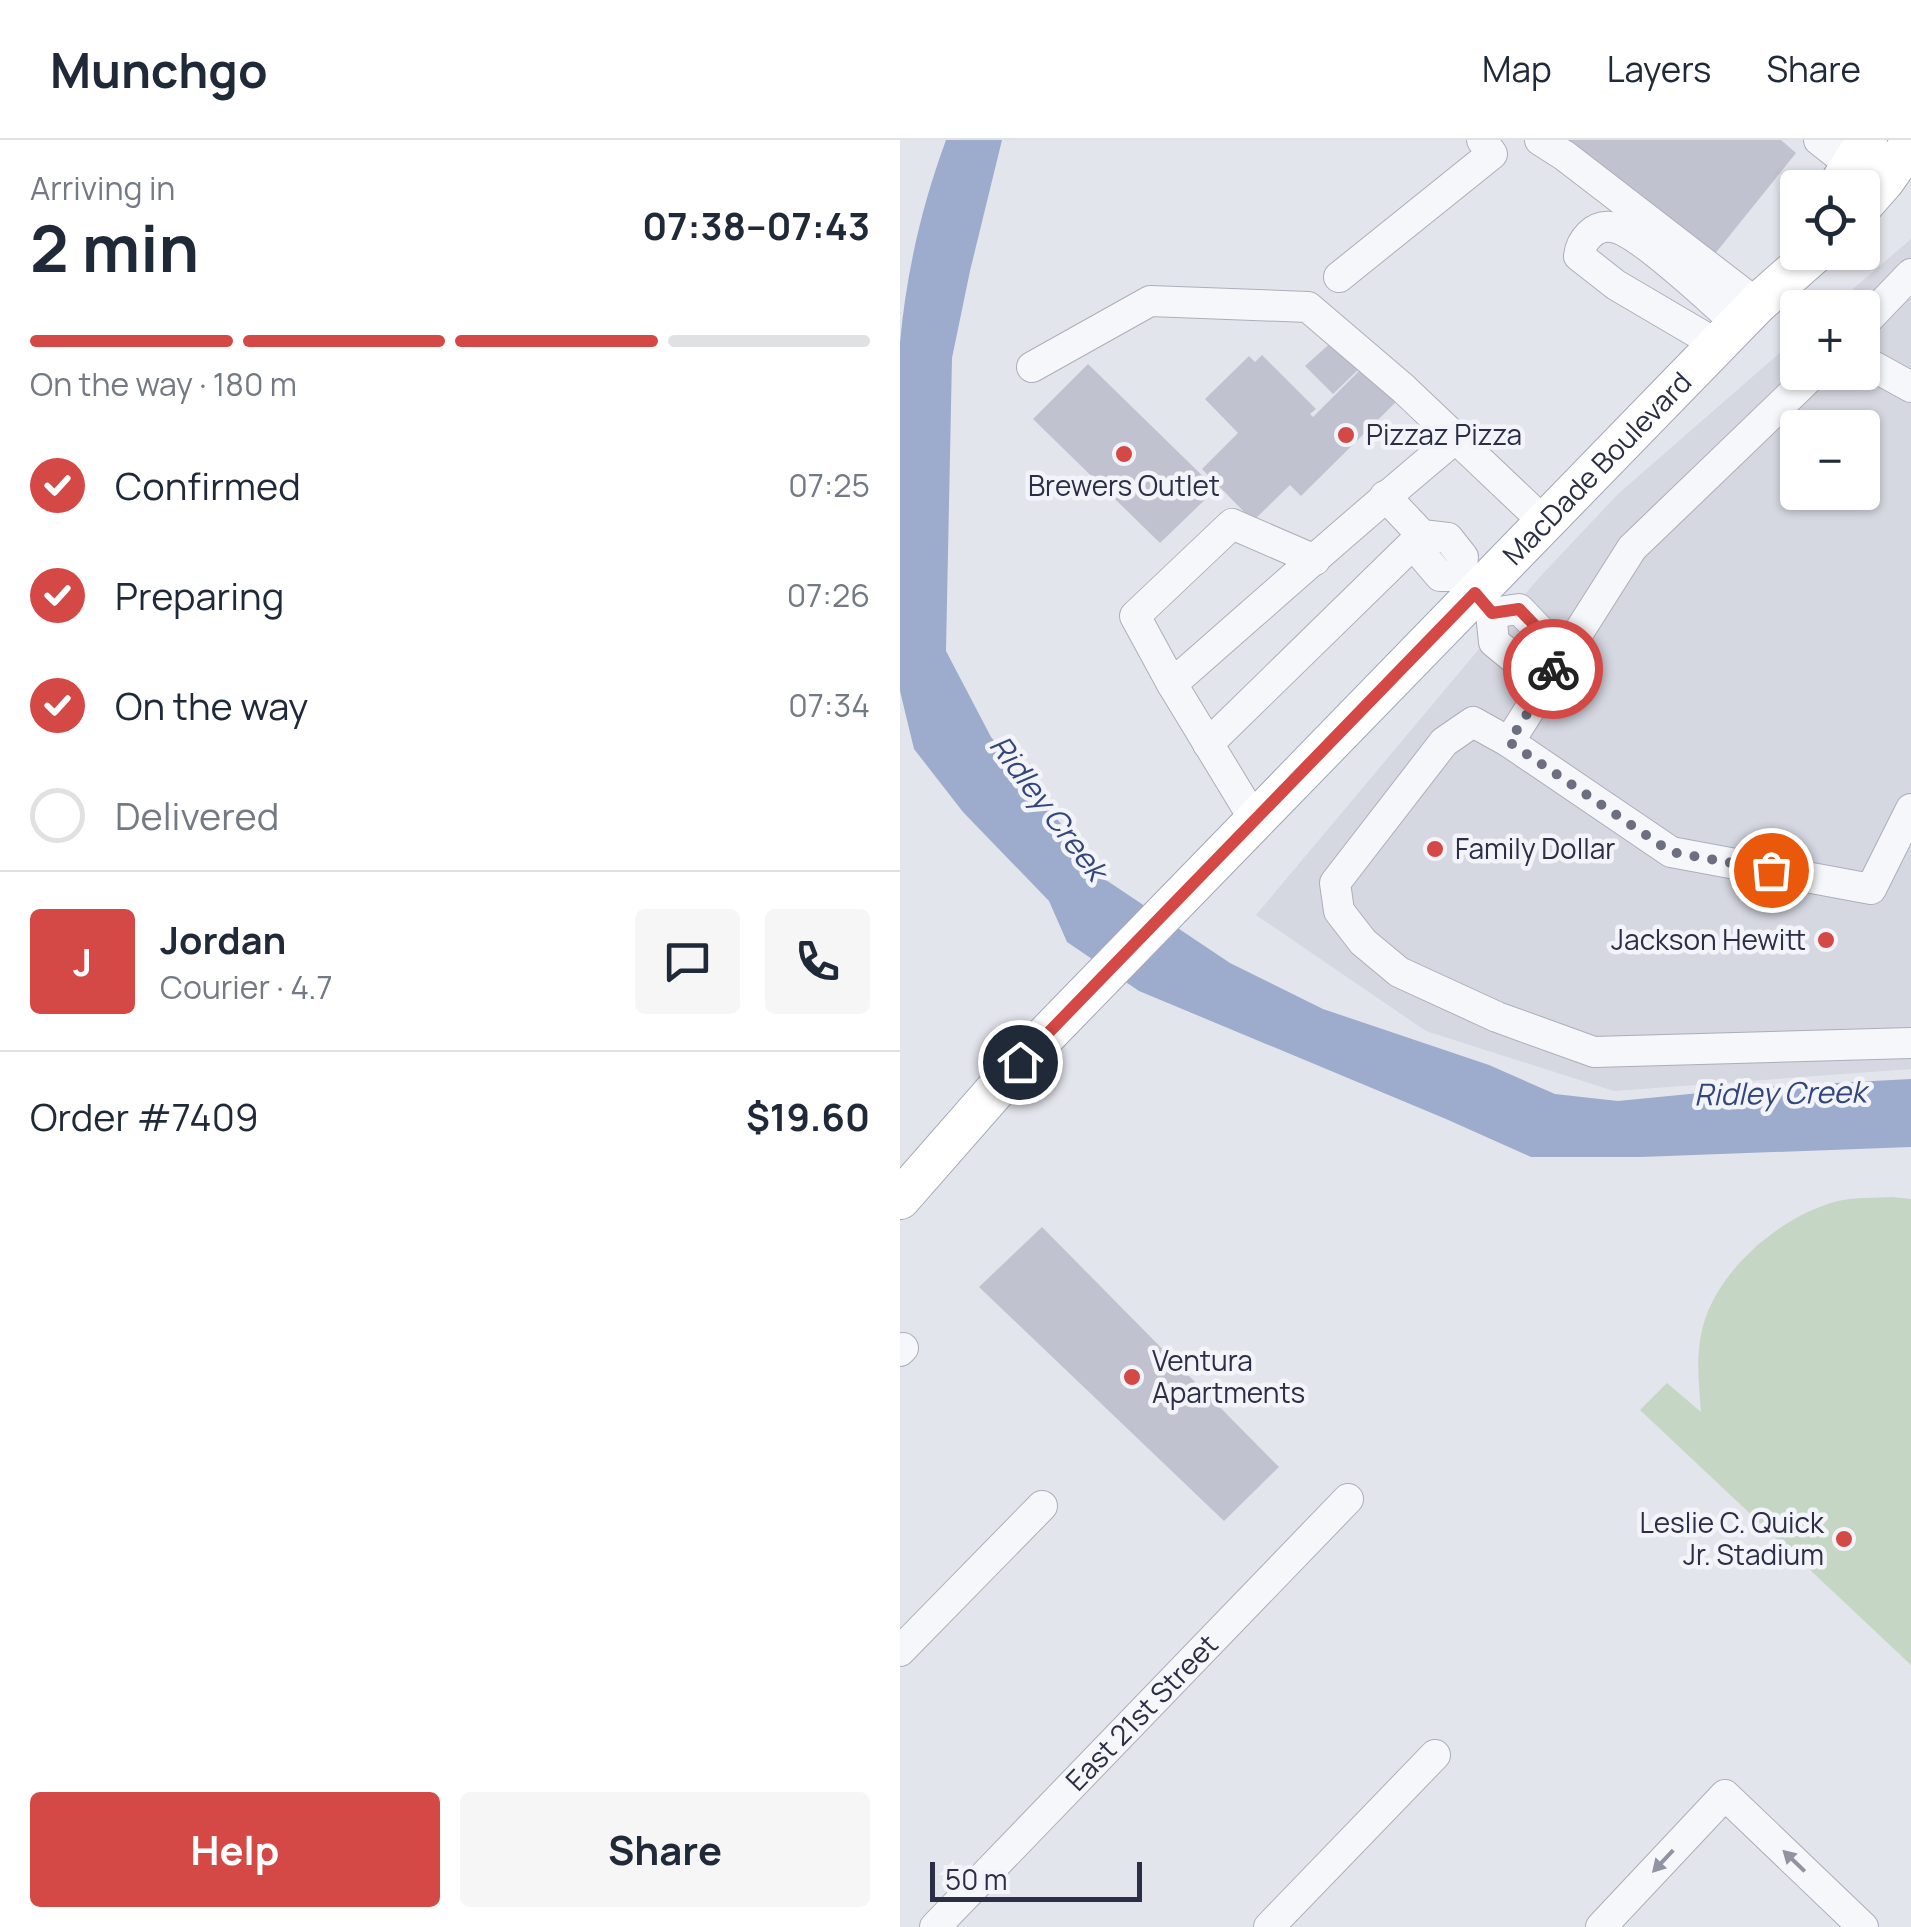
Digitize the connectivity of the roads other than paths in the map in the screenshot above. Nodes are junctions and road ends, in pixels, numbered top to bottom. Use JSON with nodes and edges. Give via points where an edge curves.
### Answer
{"nodes":[{"id":1,"x":1540,"y":140,"type":"edge"},
{"id":2,"x":1819,"y":140,"type":"edge"},
{"id":3,"x":1495,"y":145,"type":"edge"},
{"id":4,"x":1879,"y":163,"type":"edge"},
{"id":5,"x":1780,"y":268,"type":"edge"},
{"id":6,"x":1796,"y":270,"type":"edge"},
{"id":7,"x":1911,"y":274,"type":"edge"},
{"id":8,"x":1339,"y":277,"type":"dead end"},
{"id":9,"x":1880,"y":306,"type":"edge"},
{"id":10,"x":1737,"y":324,"type":"junction"},
{"id":11,"x":1032,"y":367,"type":"dead end"},
{"id":12,"x":1880,"y":370,"type":"edge"},
{"id":13,"x":1911,"y":388,"type":"edge"},
{"id":14,"x":1796,"y":390,"type":"edge"},
{"id":15,"x":1456,"y":438,"type":"junction"},
{"id":16,"x":1385,"y":496,"type":"junction"},
{"id":17,"x":1544,"y":522,"type":"junction"},
{"id":18,"x":1422,"y":534,"type":"junction"},
{"id":19,"x":1315,"y":560,"type":"junction"},
{"id":20,"x":1476,"y":594,"type":"junction"},
{"id":21,"x":1554,"y":672,"type":"junction"},
{"id":22,"x":1172,"y":684,"type":"junction"},
{"id":23,"x":1509,"y":742,"type":"junction"},
{"id":24,"x":1208,"y":744,"type":"junction"},
{"id":25,"x":1911,"y":809,"type":"edge"},
{"id":26,"x":1254,"y":819,"type":"junction"},
{"id":27,"x":1911,"y":1043,"type":"edge"},
{"id":28,"x":900,"y":1199,"type":"edge"},
{"id":29,"x":1348,"y":1498,"type":"dead end"},
{"id":30,"x":1042,"y":1506,"type":"dead end"},
{"id":31,"x":900,"y":1651,"type":"edge"},
{"id":32,"x":1435,"y":1755,"type":"dead end"},
{"id":33,"x":935,"y":1927,"type":"edge"},
{"id":34,"x":1269,"y":1927,"type":"edge"},
{"id":35,"x":1601,"y":1927,"type":"edge"},
{"id":36,"x":1863,"y":1927,"type":"edge"}],
"edges":[{"from":1,"to":10,"type":"street","via":[[1565,156]]},
{"from":2,"to":4,"type":"street"},
{"from":3,"to":8,"type":"street"},
{"from":5,"to":10,"type":"main road"},
{"from":6,"to":10,"type":"main road"},
{"from":7,"to":9,"type":"street"},
{"from":10,"to":17,"type":"main road","name":"MacDade Boulevard"},
{"from":11,"to":15,"type":"street","via":[[1150,302],[1308,307]]},
{"from":12,"to":13,"type":"street"},
{"from":14,"to":21,"type":"street","via":[[1632,548]]},
{"from":15,"to":16,"type":"street"},
{"from":15,"to":17,"type":"street"},
{"from":16,"to":18,"type":"street"},
{"from":16,"to":19,"type":"street"},
{"from":17,"to":20,"type":"main road","name":"MacDade Boulevard"},
{"from":18,"to":20,"type":"street","via":[[1448,538]]},
{"from":18,"to":24,"type":"street"},
{"from":19,"to":22,"type":"street"},
{"from":19,"to":22,"type":"street","via":[[1232,524],[1135,616]]},
{"from":20,"to":21,"type":"street","via":[[1494,642],[1516,660]]},
{"from":20,"to":26,"type":"main road","name":"MacDade Boulevard"},
{"from":21,"to":23,"type":"street"},
{"from":22,"to":24,"type":"street"},
{"from":23,"to":25,"type":"street","via":[[1671,852],[1871,889]]},
{"from":23,"to":27,"type":"street","via":[[1474,722],[1444,742],[1335,883],[1339,911],[1400,972],[1594,1052]]},
{"from":24,"to":26,"type":"street"},
{"from":26,"to":28,"type":"main road","name":"MacDade Boulevard","via":[[1052,1028]]},
{"from":29,"to":33,"type":"street","name":"East 21st Street"},
{"from":30,"to":31,"type":"street"},
{"from":32,"to":34,"type":"street"},
{"from":36,"to":35,"type":"street","one_way":true,"via":[[1725,1795]]}]}
